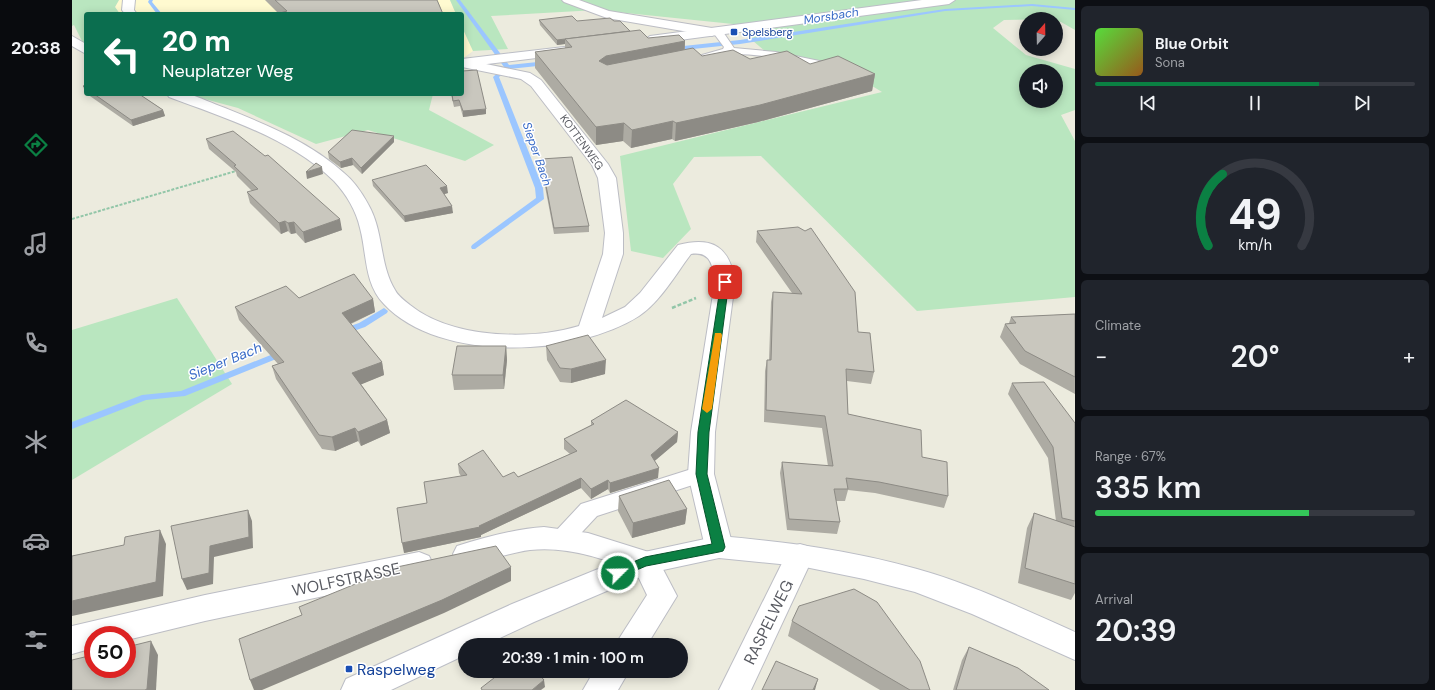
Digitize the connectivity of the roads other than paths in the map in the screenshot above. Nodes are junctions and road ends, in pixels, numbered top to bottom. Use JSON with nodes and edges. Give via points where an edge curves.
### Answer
{"nodes":[{"id":1,"x":129,"y":0,"type":"edge"},
{"id":2,"x":568,"y":0,"type":"edge"},
{"id":3,"x":949,"y":0,"type":"edge"},
{"id":4,"x":130,"y":12,"type":"edge"},
{"id":5,"x":72,"y":40,"type":"edge"},
{"id":6,"x":722,"y":40,"type":"junction"},
{"id":7,"x":635,"y":42,"type":"edge"},
{"id":8,"x":84,"y":49,"type":"edge"},
{"id":9,"x":575,"y":49,"type":"edge"},
{"id":10,"x":698,"y":59,"type":"edge"},
{"id":11,"x":464,"y":63,"type":"edge"},
{"id":12,"x":464,"y":63,"type":"edge"},
{"id":13,"x":843,"y":69,"type":"edge"},
{"id":14,"x":179,"y":96,"type":"edge"},
{"id":15,"x":588,"y":330,"type":"junction"},
{"id":16,"x":701,"y":474,"type":"junction"},
{"id":17,"x":562,"y":540,"type":"junction"},
{"id":18,"x":719,"y":547,"type":"junction"},
{"id":19,"x":800,"y":555,"type":"junction"},
{"id":20,"x":645,"y":562,"type":"junction"},
{"id":21,"x":131,"y":626,"type":"edge"},
{"id":22,"x":84,"y":637,"type":"edge"},
{"id":23,"x":635,"y":638,"type":"edge"},
{"id":24,"x":72,"y":640,"type":"edge"},
{"id":25,"x":1075,"y":646,"type":"edge"},
{"id":26,"x":608,"y":678,"type":"edge"},
{"id":27,"x":357,"y":690,"type":"edge"},
{"id":28,"x":599,"y":690,"type":"edge"},
{"id":29,"x":735,"y":690,"type":"edge"}],
"edges":[{"from":1,"to":4,"type":"street"},
{"from":2,"to":6,"type":"street","via":[[608,14]]},
{"from":3,"to":6,"type":"street"},
{"from":5,"to":8,"type":"street"},
{"from":6,"to":7,"type":"street"},
{"from":6,"to":10,"type":"lane","via":[[721,54]]},
{"from":6,"to":13,"type":"lane","via":[[826,67]]},
{"from":9,"to":11,"type":"street"},
{"from":12,"to":15,"type":"street","name":"KOTTENWEG","via":[[524,76],[536,83],[600,164],[607,178],[614,233],[613,254]]},
{"from":14,"to":15,"type":"street","via":[[224,113],[304,150],[338,177],[352,192],[365,213],[378,274],[384,289],[391,300],[405,312],[424,323],[455,334],[491,340],[527,341]]},
{"from":15,"to":16,"type":"street","via":[[612,322],[648,299],[685,249],[697,246],[709,248],[717,254],[723,265],[725,282],[704,432]]},
{"from":16,"to":17,"type":"lane","via":[[589,510]]},
{"from":16,"to":18,"type":"street"},
{"from":17,"to":20,"type":"street","name":"WOLFSTRASSE","via":[[604,548]]},
{"from":17,"to":21,"type":"street","name":"WOLFSTRASSE","via":[[531,539]]},
{"from":18,"to":19,"type":"street"},
{"from":18,"to":20,"type":"street"},
{"from":19,"to":25,"type":"street","via":[[864,567],[918,581],[983,605]]},
{"from":19,"to":29,"type":"street","name":"RASPELWEG"},
{"from":20,"to":23,"type":"street","via":[[662,596]]},
{"from":20,"to":27,"type":"street","via":[[523,613]]},
{"from":22,"to":24,"type":"street","name":"WOLFSTRASSE"},
{"from":26,"to":28,"type":"street"}]}
